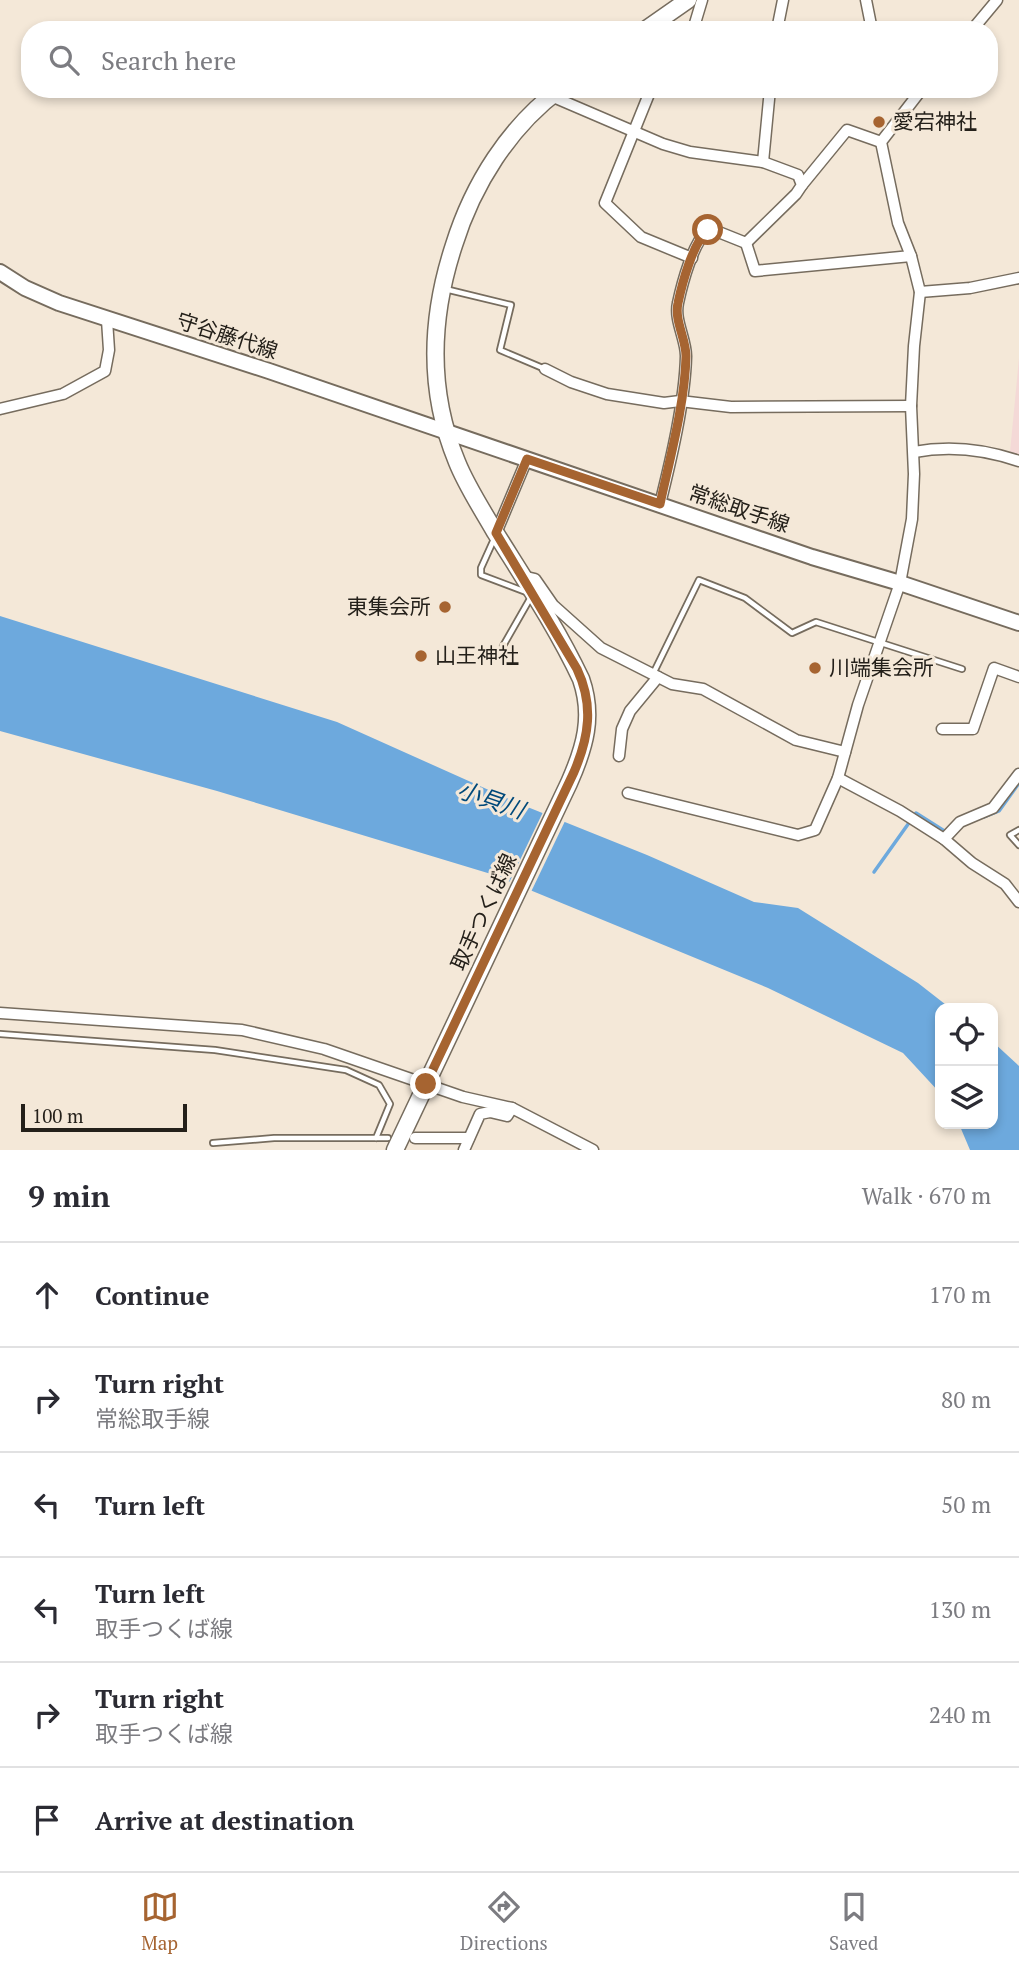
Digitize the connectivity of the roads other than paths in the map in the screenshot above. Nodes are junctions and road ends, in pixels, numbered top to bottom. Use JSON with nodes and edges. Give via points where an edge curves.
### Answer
{"nodes":[{"id":1,"x":688,"y":0,"type":"edge"},
{"id":2,"x":702,"y":0,"type":"edge"},
{"id":3,"x":783,"y":0,"type":"edge"},
{"id":4,"x":866,"y":0,"type":"edge"},
{"id":5,"x":998,"y":0,"type":"edge"},
{"id":6,"x":658,"y":21,"type":"edge"},
{"id":7,"x":696,"y":21,"type":"edge"},
{"id":8,"x":779,"y":21,"type":"edge"},
{"id":9,"x":870,"y":21,"type":"edge"},
{"id":10,"x":980,"y":21,"type":"edge"},
{"id":11,"x":550,"y":98,"type":"edge"},
{"id":12,"x":568,"y":98,"type":"edge"},
{"id":13,"x":647,"y":98,"type":"edge"},
{"id":14,"x":769,"y":98,"type":"edge"},
{"id":15,"x":912,"y":98,"type":"edge"},
{"id":16,"x":633,"y":131,"type":"junction"},
{"id":17,"x":881,"y":142,"type":"junction"},
{"id":18,"x":763,"y":162,"type":"junction"},
{"id":19,"x":802,"y":185,"type":"junction"},
{"id":20,"x":746,"y":243,"type":"junction"},
{"id":21,"x":911,"y":256,"type":"junction"},
{"id":22,"x":692,"y":258,"type":"junction"},
{"id":23,"x":0,"y":272,"type":"edge"},
{"id":24,"x":1019,"y":278,"type":"edge"},
{"id":25,"x":441,"y":288,"type":"junction"},
{"id":26,"x":920,"y":292,"type":"junction"},
{"id":27,"x":107,"y":320,"type":"junction"},
{"id":28,"x":545,"y":369,"type":"joint"},
{"id":29,"x":680,"y":401,"type":"junction"},
{"id":30,"x":911,"y":405,"type":"junction"},
{"id":31,"x":0,"y":409,"type":"edge"},
{"id":32,"x":446,"y":431,"type":"junction"},
{"id":33,"x":914,"y":452,"type":"junction"},
{"id":34,"x":527,"y":459,"type":"junction"},
{"id":35,"x":1019,"y":461,"type":"edge"},
{"id":36,"x":660,"y":504,"type":"junction"},
{"id":37,"x":496,"y":533,"type":"junction"},
{"id":38,"x":521,"y":575,"type":"junction"},
{"id":39,"x":900,"y":583,"type":"junction"},
{"id":40,"x":532,"y":595,"type":"junction"},
{"id":41,"x":1019,"y":623,"type":"edge"},
{"id":42,"x":878,"y":642,"type":"junction"},
{"id":43,"x":503,"y":646,"type":"dead end"},
{"id":44,"x":962,"y":668,"type":"dead end"},
{"id":45,"x":655,"y":676,"type":"junction"},
{"id":46,"x":1019,"y":677,"type":"edge"},
{"id":47,"x":942,"y":729,"type":"dead end"},
{"id":48,"x":845,"y":752,"type":"junction"},
{"id":49,"x":619,"y":756,"type":"dead end"},
{"id":50,"x":1019,"y":774,"type":"edge"},
{"id":51,"x":838,"y":778,"type":"junction"},
{"id":52,"x":628,"y":793,"type":"dead end"},
{"id":53,"x":1019,"y":830,"type":"edge"},
{"id":54,"x":944,"y":839,"type":"junction"},
{"id":55,"x":1019,"y":845,"type":"edge"},
{"id":56,"x":1019,"y":902,"type":"edge"},
{"id":57,"x":0,"y":1013,"type":"edge"},
{"id":58,"x":0,"y":1034,"type":"edge"},
{"id":59,"x":428,"y":1080,"type":"junction"},
{"id":60,"x":512,"y":1108,"type":"junction"},
{"id":61,"x":376,"y":1138,"type":"junction"},
{"id":62,"x":415,"y":1138,"type":"dead end"},
{"id":63,"x":470,"y":1138,"type":"junction"},
{"id":64,"x":213,"y":1143,"type":"dead end"},
{"id":65,"x":391,"y":1144,"type":"edge"},
{"id":66,"x":464,"y":1150,"type":"edge"},
{"id":67,"x":593,"y":1150,"type":"edge"}],
"edges":[{"from":1,"to":6,"type":"main road"},
{"from":2,"to":7,"type":"street"},
{"from":3,"to":8,"type":"street"},
{"from":4,"to":9,"type":"street"},
{"from":5,"to":10,"type":"street"},
{"from":11,"to":25,"type":"main road","name":"取手つくば線","via":[[514,133],[488,169],[466,211]]},
{"from":12,"to":16,"type":"street"},
{"from":13,"to":16,"type":"street"},
{"from":14,"to":18,"type":"street"},
{"from":15,"to":17,"type":"street"},
{"from":16,"to":18,"type":"street","via":[[690,152]]},
{"from":16,"to":22,"type":"street","via":[[605,203],[641,237]]},
{"from":17,"to":19,"type":"street","via":[[847,130]]},
{"from":17,"to":21,"type":"street","via":[[898,223]]},
{"from":18,"to":19,"type":"street","via":[[798,176]]},
{"from":19,"to":20,"type":"street"},
{"from":20,"to":21,"type":"street","via":[[755,271]]},
{"from":20,"to":22,"type":"street","via":[[708,230]]},
{"from":21,"to":26,"type":"street"},
{"from":22,"to":29,"type":"street","via":[[677,306],[686,354]]},
{"from":23,"to":27,"type":"main road","name":"守谷藤代線","via":[[43,297]]},
{"from":24,"to":26,"type":"street"},
{"from":25,"to":28,"type":"lane","via":[[511,305],[500,351]]},
{"from":25,"to":32,"type":"main road","name":"取手つくば線","via":[[435,347]]},
{"from":26,"to":30,"type":"street"},
{"from":27,"to":31,"type":"street","via":[[105,371],[63,394]]},
{"from":27,"to":32,"type":"main road","name":"守谷藤代線"},
{"from":28,"to":29,"type":"street","via":[[607,394],[664,403]]},
{"from":29,"to":30,"type":"street","via":[[731,407]]},
{"from":29,"to":36,"type":"street"},
{"from":30,"to":33,"type":"street"},
{"from":32,"to":34,"type":"main road","name":"常総取手線"},
{"from":32,"to":37,"type":"main road","name":"取手つくば線","via":[[463,475]]},
{"from":33,"to":35,"type":"street","via":[[938,447],[966,449]]},
{"from":33,"to":39,"type":"street","via":[[912,519]]},
{"from":34,"to":36,"type":"main road","name":"常総取手線"},
{"from":34,"to":37,"type":"street"},
{"from":36,"to":39,"type":"main road","name":"常総取手線"},
{"from":37,"to":38,"type":"main road","name":"取手つくば線"},
{"from":37,"to":40,"type":"lane","via":[[481,575]]},
{"from":38,"to":40,"type":"main road","name":"取手つくば線"},
{"from":38,"to":45,"type":"street","via":[[535,579],[553,605],[601,648]]},
{"from":39,"to":41,"type":"main road","name":"常総取手線"},
{"from":39,"to":42,"type":"street"},
{"from":40,"to":43,"type":"lane"},
{"from":40,"to":59,"type":"main road","name":"取手つくば線","via":[[586,692],[586,738]]},
{"from":42,"to":44,"type":"lane"},
{"from":42,"to":45,"type":"lane","via":[[816,622],[792,633],[745,597],[699,580]]},
{"from":42,"to":48,"type":"street"},
{"from":45,"to":48,"type":"street","via":[[703,689],[796,740]]},
{"from":45,"to":49,"type":"street","via":[[630,711]]},
{"from":46,"to":47,"type":"street","via":[[994,668],[973,729]]},
{"from":48,"to":51,"type":"street"},
{"from":50,"to":54,"type":"street","via":[[993,808],[960,822]]},
{"from":51,"to":52,"type":"street","via":[[814,830],[798,835]]},
{"from":51,"to":54,"type":"street"},
{"from":53,"to":55,"type":"lane","via":[[1010,835]]},
{"from":54,"to":56,"type":"street","via":[[1005,884]]},
{"from":57,"to":59,"type":"street","via":[[242,1030]]},
{"from":58,"to":61,"type":"lane","via":[[215,1050],[346,1070],[379,1085],[390,1104]]},
{"from":59,"to":60,"type":"street","via":[[463,1097]]},
{"from":59,"to":65,"type":"main road","name":"取手つくば線"},
{"from":60,"to":63,"type":"street","via":[[507,1116],[480,1114]]},
{"from":60,"to":67,"type":"street"},
{"from":61,"to":64,"type":"lane"},
{"from":61,"to":65,"type":"lane"},
{"from":62,"to":63,"type":"street"},
{"from":63,"to":66,"type":"street"}]}
